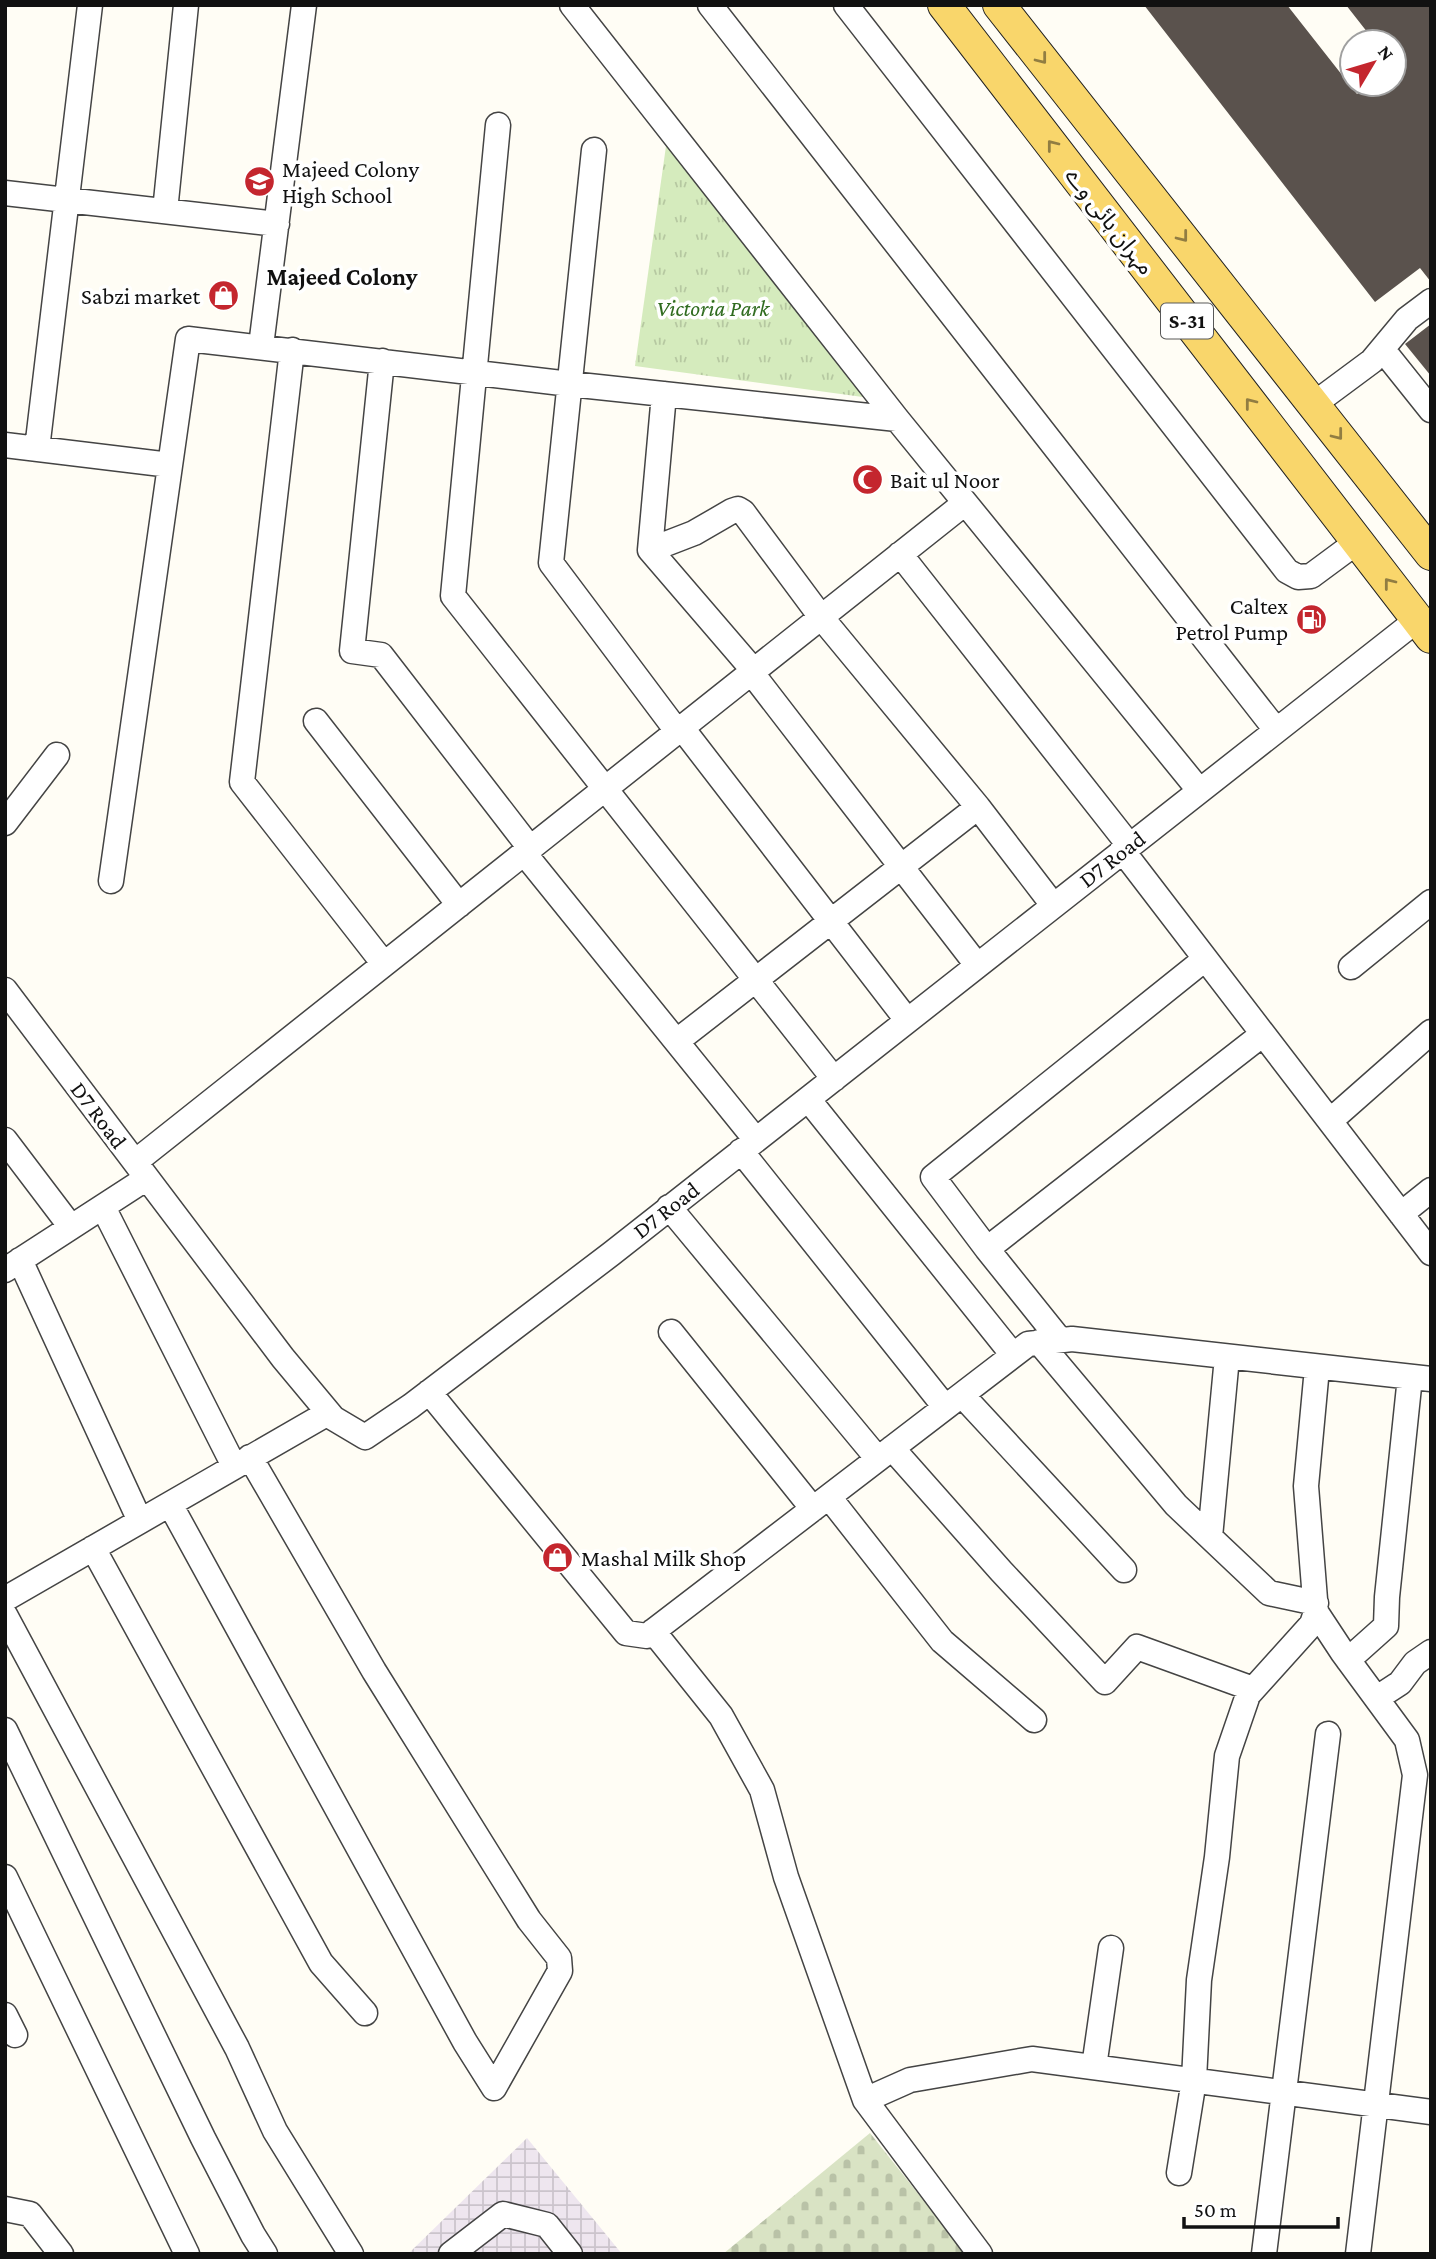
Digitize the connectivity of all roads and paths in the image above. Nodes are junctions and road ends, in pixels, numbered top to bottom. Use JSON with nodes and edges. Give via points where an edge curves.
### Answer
{"nodes":[{"id":1,"x":89,"y":5,"type":"edge"},
{"id":2,"x":186,"y":5,"type":"edge"},
{"id":3,"x":304,"y":5,"type":"edge"},
{"id":4,"x":572,"y":5,"type":"edge"},
{"id":5,"x":710,"y":5,"type":"edge"},
{"id":6,"x":846,"y":5,"type":"edge"},
{"id":7,"x":944,"y":5,"type":"edge"},
{"id":8,"x":999,"y":5,"type":"edge"},
{"id":9,"x":498,"y":125,"type":"dead end"},
{"id":10,"x":594,"y":150,"type":"dead end"},
{"id":11,"x":5,"y":193,"type":"edge"},
{"id":12,"x":68,"y":200,"type":"junction"},
{"id":13,"x":165,"y":211,"type":"junction"},
{"id":14,"x":277,"y":224,"type":"junction"},
{"id":15,"x":1431,"y":300,"type":"edge"},
{"id":16,"x":261,"y":345,"type":"junction"},
{"id":17,"x":292,"y":349,"type":"junction"},
{"id":18,"x":1383,"y":350,"type":"junction"},
{"id":19,"x":382,"y":361,"type":"junction"},
{"id":20,"x":475,"y":372,"type":"junction"},
{"id":21,"x":570,"y":384,"type":"junction"},
{"id":22,"x":664,"y":394,"type":"junction"},
{"id":23,"x":1314,"y":404,"type":"junction"},
{"id":24,"x":1431,"y":410,"type":"edge"},
{"id":25,"x":897,"y":419,"type":"junction"},
{"id":26,"x":5,"y":445,"type":"edge"},
{"id":27,"x":37,"y":449,"type":"junction"},
{"id":28,"x":170,"y":465,"type":"junction"},
{"id":29,"x":965,"y":503,"type":"junction"},
{"id":30,"x":1357,"y":542,"type":"junction"},
{"id":31,"x":650,"y":550,"type":"junction"},
{"id":32,"x":900,"y":554,"type":"junction"},
{"id":33,"x":1431,"y":554,"type":"edge"},
{"id":34,"x":821,"y":617,"type":"junction"},
{"id":35,"x":1424,"y":628,"type":"edge"},
{"id":36,"x":752,"y":671,"type":"junction"},
{"id":37,"x":316,"y":721,"type":"dead end"},
{"id":38,"x":680,"y":729,"type":"junction"},
{"id":39,"x":1276,"y":730,"type":"junction"},
{"id":40,"x":57,"y":755,"type":"dead end"},
{"id":41,"x":606,"y":788,"type":"junction"},
{"id":42,"x":1199,"y":790,"type":"junction"},
{"id":43,"x":978,"y":807,"type":"junction"},
{"id":44,"x":5,"y":823,"type":"edge"},
{"id":45,"x":1126,"y":847,"type":"junction"},
{"id":46,"x":527,"y":850,"type":"junction"},
{"id":47,"x":902,"y":867,"type":"junction"},
{"id":48,"x":111,"y":881,"type":"dead end"},
{"id":49,"x":1431,"y":902,"type":"edge"},
{"id":50,"x":458,"y":905,"type":"junction"},
{"id":51,"x":1053,"y":905,"type":"junction"},
{"id":52,"x":832,"y":922,"type":"junction"},
{"id":53,"x":1205,"y":959,"type":"junction"},
{"id":54,"x":384,"y":964,"type":"junction"},
{"id":55,"x":977,"y":965,"type":"junction"},
{"id":56,"x":1351,"y":967,"type":"dead end"},
{"id":57,"x":756,"y":980,"type":"junction"},
{"id":58,"x":5,"y":990,"type":"edge"},
{"id":59,"x":908,"y":1020,"type":"junction"},
{"id":60,"x":1431,"y":1032,"type":"edge"},
{"id":61,"x":1262,"y":1034,"type":"junction"},
{"id":62,"x":677,"y":1041,"type":"junction"},
{"id":63,"x":834,"y":1079,"type":"junction"},
{"id":64,"x":808,"y":1099,"type":"junction"},
{"id":65,"x":1330,"y":1121,"type":"junction"},
{"id":66,"x":5,"y":1140,"type":"edge"},
{"id":67,"x":749,"y":1146,"type":"junction"},
{"id":68,"x":141,"y":1170,"type":"junction"},
{"id":69,"x":1431,"y":1190,"type":"edge"},
{"id":70,"x":103,"y":1207,"type":"junction"},
{"id":71,"x":669,"y":1207,"type":"junction"},
{"id":72,"x":1401,"y":1214,"type":"junction"},
{"id":73,"x":71,"y":1227,"type":"junction"},
{"id":74,"x":986,"y":1249,"type":"junction"},
{"id":75,"x":1431,"y":1253,"type":"edge"},
{"id":76,"x":13,"y":1265,"type":"edge"},
{"id":77,"x":671,"y":1332,"type":"dead end"},
{"id":78,"x":1049,"y":1341,"type":"junction"},
{"id":79,"x":1013,"y":1355,"type":"junction"},
{"id":80,"x":1227,"y":1357,"type":"junction"},
{"id":81,"x":1317,"y":1368,"type":"junction"},
{"id":82,"x":1421,"y":1378,"type":"edge"},
{"id":83,"x":429,"y":1392,"type":"junction"},
{"id":84,"x":954,"y":1401,"type":"junction"},
{"id":85,"x":328,"y":1413,"type":"junction"},
{"id":86,"x":885,"y":1454,"type":"junction"},
{"id":87,"x":242,"y":1462,"type":"junction"},
{"id":88,"x":821,"y":1503,"type":"junction"},
{"id":89,"x":170,"y":1504,"type":"junction"},
{"id":90,"x":139,"y":1521,"type":"junction"},
{"id":91,"x":1210,"y":1537,"type":"junction"},
{"id":92,"x":93,"y":1548,"type":"junction"},
{"id":93,"x":1124,"y":1570,"type":"dead end"},
{"id":94,"x":5,"y":1598,"type":"edge"},
{"id":95,"x":1316,"y":1608,"type":"junction"},
{"id":96,"x":5,"y":1615,"type":"edge"},
{"id":97,"x":653,"y":1631,"type":"junction"},
{"id":98,"x":1431,"y":1652,"type":"edge"},
{"id":99,"x":1348,"y":1660,"type":"junction"},
{"id":100,"x":1253,"y":1689,"type":"junction"},
{"id":101,"x":1377,"y":1698,"type":"junction"},
{"id":102,"x":1034,"y":1720,"type":"dead end"},
{"id":103,"x":5,"y":1730,"type":"edge"},
{"id":104,"x":1328,"y":1734,"type":"dead end"},
{"id":105,"x":1423,"y":1772,"type":"edge"},
{"id":106,"x":5,"y":1877,"type":"edge"},
{"id":107,"x":1111,"y":1948,"type":"dead end"},
{"id":108,"x":365,"y":2012,"type":"dead end"},
{"id":109,"x":1094,"y":2067,"type":"junction"},
{"id":110,"x":1194,"y":2080,"type":"junction"},
{"id":111,"x":1284,"y":2092,"type":"junction"},
{"id":112,"x":865,"y":2101,"type":"junction"},
{"id":113,"x":1376,"y":2105,"type":"junction"},
{"id":114,"x":1431,"y":2112,"type":"edge"},
{"id":115,"x":1179,"y":2173,"type":"dead end"},
{"id":116,"x":5,"y":2209,"type":"edge"},
{"id":117,"x":61,"y":2254,"type":"edge"},
{"id":118,"x":187,"y":2254,"type":"edge"},
{"id":119,"x":265,"y":2254,"type":"edge"},
{"id":120,"x":351,"y":2254,"type":"edge"},
{"id":121,"x":451,"y":2254,"type":"edge"},
{"id":122,"x":570,"y":2254,"type":"edge"},
{"id":123,"x":980,"y":2254,"type":"edge"},
{"id":124,"x":1264,"y":2254,"type":"edge"},
{"id":125,"x":1357,"y":2254,"type":"edge"}],
"edges":[{"from":1,"to":12,"type":"street"},
{"from":2,"to":13,"type":"street"},
{"from":3,"to":14,"type":"street"},
{"from":4,"to":25,"type":"street"},
{"from":5,"to":39,"type":"street"},
{"from":6,"to":30,"type":"street","via":[[1287,571],[1298,577],[1311,576]]},
{"from":30,"to":7,"type":"main road","name":"مہران ہائی وے","number":"S-31","one_way":true},
{"from":8,"to":23,"type":"main road","name":"مہران ہائی وے","number":"S-31","one_way":true},
{"from":9,"to":20,"type":"street"},
{"from":10,"to":21,"type":"street"},
{"from":11,"to":12,"type":"street"},
{"from":12,"to":13,"type":"street"},
{"from":12,"to":27,"type":"street"},
{"from":13,"to":14,"type":"street"},
{"from":14,"to":16,"type":"street"},
{"from":15,"to":18,"type":"street","via":[[1407,319]]},
{"from":16,"to":17,"type":"street"},
{"from":16,"to":28,"type":"street","via":[[188,339]]},
{"from":17,"to":19,"type":"street"},
{"from":17,"to":54,"type":"street","via":[[242,782]]},
{"from":18,"to":23,"type":"street"},
{"from":18,"to":24,"type":"street"},
{"from":19,"to":20,"type":"street"},
{"from":19,"to":46,"type":"street","via":[[352,651],[381,655]]},
{"from":20,"to":21,"type":"street"},
{"from":20,"to":41,"type":"street","via":[[453,596]]},
{"from":21,"to":22,"type":"street"},
{"from":21,"to":38,"type":"street","via":[[551,563]]},
{"from":22,"to":25,"type":"street"},
{"from":22,"to":31,"type":"street"},
{"from":23,"to":33,"type":"main road","name":"مہران ہائی وے","number":"S-31","one_way":true},
{"from":25,"to":29,"type":"street"},
{"from":26,"to":27,"type":"street"},
{"from":27,"to":28,"type":"street"},
{"from":28,"to":48,"type":"street"},
{"from":29,"to":32,"type":"street"},
{"from":29,"to":42,"type":"street"},
{"from":35,"to":30,"type":"main road","name":"مہران ہائی وے","number":"S-31","one_way":true},
{"from":31,"to":34,"type":"street","via":[[738,509]]},
{"from":31,"to":36,"type":"street"},
{"from":32,"to":34,"type":"street"},
{"from":32,"to":45,"type":"street"},
{"from":34,"to":36,"type":"street"},
{"from":34,"to":43,"type":"street"},
{"from":35,"to":39,"type":"street","name":"D7 Road"},
{"from":36,"to":38,"type":"street"},
{"from":36,"to":47,"type":"street"},
{"from":37,"to":50,"type":"street"},
{"from":38,"to":41,"type":"street"},
{"from":38,"to":52,"type":"street"},
{"from":39,"to":42,"type":"street","name":"D7 Road"},
{"from":40,"to":44,"type":"street"},
{"from":41,"to":46,"type":"street"},
{"from":41,"to":57,"type":"street"},
{"from":42,"to":45,"type":"street","name":"D7 Road"},
{"from":43,"to":47,"type":"street"},
{"from":43,"to":51,"type":"street"},
{"from":45,"to":51,"type":"street","name":"D7 Road"},
{"from":45,"to":53,"type":"street"},
{"from":46,"to":50,"type":"street"},
{"from":46,"to":62,"type":"street"},
{"from":47,"to":52,"type":"street"},
{"from":47,"to":55,"type":"street"},
{"from":49,"to":56,"type":"street"},
{"from":50,"to":54,"type":"street"},
{"from":51,"to":55,"type":"street","name":"D7 Road"},
{"from":52,"to":57,"type":"street"},
{"from":52,"to":59,"type":"street"},
{"from":53,"to":61,"type":"street"},
{"from":53,"to":74,"type":"street","via":[[933,1177]]},
{"from":54,"to":68,"type":"street"},
{"from":55,"to":59,"type":"street","name":"D7 Road"},
{"from":57,"to":62,"type":"street"},
{"from":57,"to":63,"type":"street"},
{"from":58,"to":68,"type":"street","name":"D7 Road"},
{"from":59,"to":63,"type":"street","name":"D7 Road"},
{"from":60,"to":65,"type":"street"},
{"from":61,"to":65,"type":"street"},
{"from":61,"to":74,"type":"street"},
{"from":62,"to":67,"type":"street"},
{"from":63,"to":64,"type":"street","name":"D7 Road"},
{"from":64,"to":67,"type":"street","name":"D7 Road"},
{"from":64,"to":79,"type":"street"},
{"from":65,"to":72,"type":"street"},
{"from":66,"to":73,"type":"street"},
{"from":67,"to":71,"type":"street","name":"D7 Road"},
{"from":67,"to":84,"type":"street"},
{"from":68,"to":70,"type":"street"},
{"from":68,"to":85,"type":"street","name":"D7 Road"},
{"from":69,"to":72,"type":"street"},
{"from":70,"to":73,"type":"street"},
{"from":70,"to":87,"type":"street"},
{"from":71,"to":83,"type":"street","name":"D7 Road"},
{"from":71,"to":86,"type":"street"},
{"from":72,"to":75,"type":"street"},
{"from":73,"to":76,"type":"street"},
{"from":74,"to":78,"type":"street"},
{"from":76,"to":90,"type":"street"},
{"from":77,"to":88,"type":"street"},
{"from":78,"to":79,"type":"street","via":[[1028,1344]]},
{"from":78,"to":80,"type":"street","via":[[1072,1339]]},
{"from":78,"to":91,"type":"street","via":[[1177,1505]]},
{"from":79,"to":84,"type":"street"},
{"from":80,"to":81,"type":"street"},
{"from":80,"to":91,"type":"street"},
{"from":81,"to":82,"type":"street"},
{"from":81,"to":95,"type":"street","via":[[1306,1486]]},
{"from":82,"to":99,"type":"street","via":[[1386,1626]]},
{"from":83,"to":85,"type":"street","name":"D7 Road","via":[[365,1437]]},
{"from":83,"to":97,"type":"street","via":[[626,1633],[647,1636]]},
{"from":84,"to":86,"type":"street"},
{"from":84,"to":93,"type":"street"},
{"from":85,"to":87,"type":"street"},
{"from":86,"to":88,"type":"street"},
{"from":86,"to":100,"type":"street","via":[[1105,1682],[1137,1647]]},
{"from":87,"to":89,"type":"street"},
{"from":87,"to":89,"type":"street","via":[[529,1920],[559,1958],[560,1971],[494,2088]]},
{"from":88,"to":97,"type":"street"},
{"from":88,"to":102,"type":"street","via":[[942,1641]]},
{"from":89,"to":90,"type":"street"},
{"from":90,"to":92,"type":"street"},
{"from":91,"to":95,"type":"street","via":[[1269,1593]]},
{"from":92,"to":94,"type":"street"},
{"from":92,"to":108,"type":"street","via":[[321,1963]]},
{"from":95,"to":99,"type":"street"},
{"from":95,"to":100,"type":"street","via":[[1312,1623]]},
{"from":96,"to":120,"type":"street","via":[[237,2048],[275,2131]]},
{"from":97,"to":112,"type":"street","via":[[721,1716],[762,1790],[786,1877]]},
{"from":98,"to":101,"type":"street"},
{"from":99,"to":101,"type":"street"},
{"from":100,"to":110,"type":"street","via":[[1227,1756],[1199,1980]]},
{"from":101,"to":105,"type":"street"},
{"from":103,"to":119,"type":"street","via":[[202,2138]]},
{"from":104,"to":111,"type":"street"},
{"from":105,"to":113,"type":"street"},
{"from":106,"to":118,"type":"street"},
{"from":107,"to":109,"type":"street"},
{"from":109,"to":110,"type":"street"},
{"from":109,"to":112,"type":"street","via":[[1031,2059],[910,2080]]},
{"from":110,"to":111,"type":"street"},
{"from":110,"to":115,"type":"street"},
{"from":111,"to":113,"type":"street"},
{"from":111,"to":124,"type":"street"},
{"from":112,"to":123,"type":"street"},
{"from":113,"to":114,"type":"street"},
{"from":113,"to":125,"type":"street"},
{"from":116,"to":117,"type":"street","via":[[30,2214]]},
{"from":121,"to":122,"type":"street","via":[[503,2214],[547,2224]]}]}
